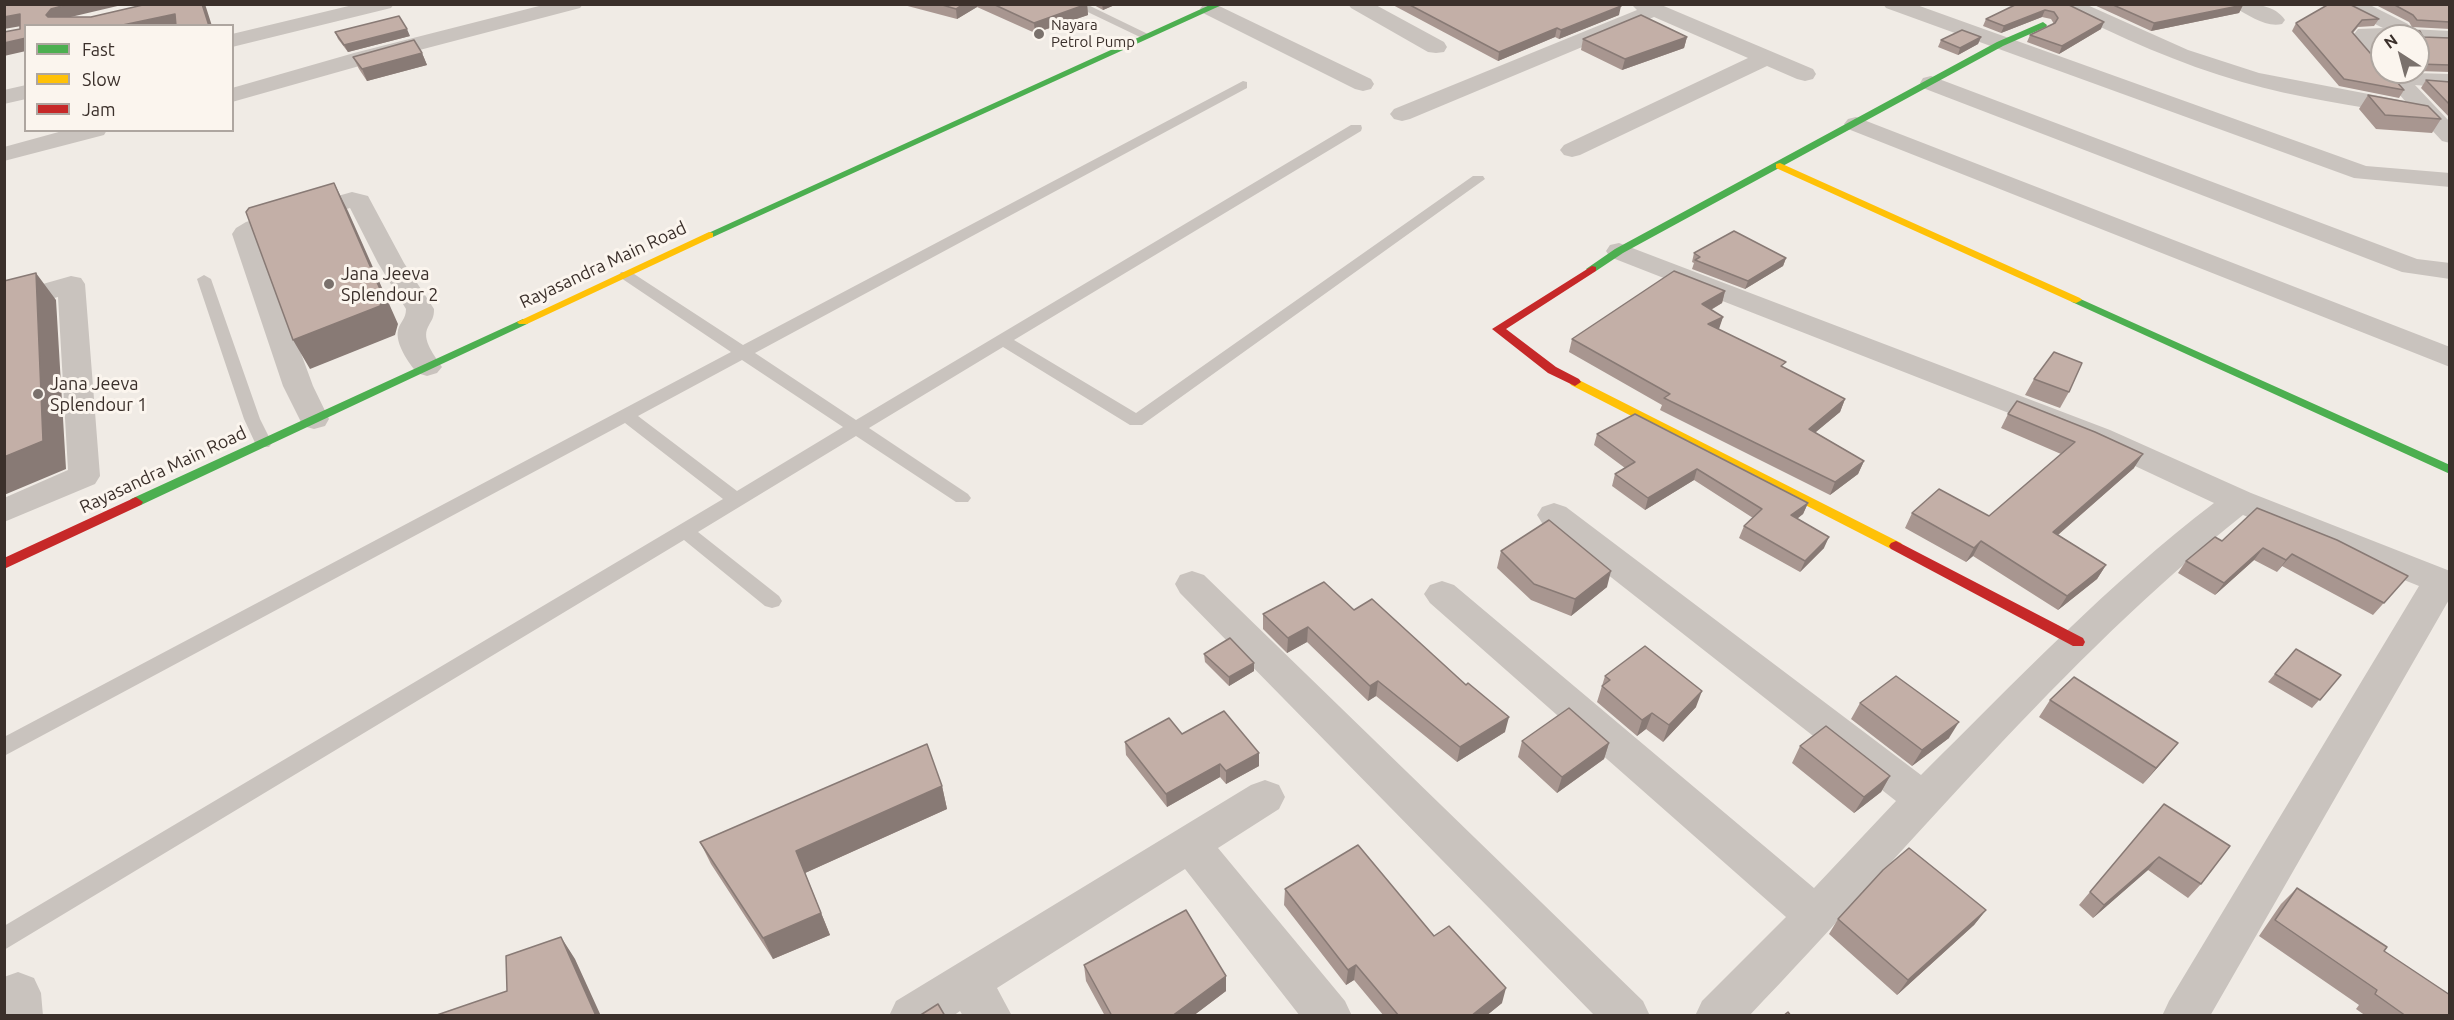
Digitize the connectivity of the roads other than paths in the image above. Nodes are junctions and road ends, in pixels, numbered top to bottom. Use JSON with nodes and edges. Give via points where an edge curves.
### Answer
{"nodes":[{"id":1,"x":384,"y":4,"type":"edge"},
{"id":2,"x":573,"y":4,"type":"edge"},
{"id":3,"x":1076,"y":4,"type":"edge"},
{"id":4,"x":1359,"y":4,"type":"edge"},
{"id":5,"x":1893,"y":4,"type":"edge"},
{"id":6,"x":2068,"y":4,"type":"edge"},
{"id":7,"x":2242,"y":4,"type":"edge"},
{"id":8,"x":2350,"y":4,"type":"edge"},
{"id":9,"x":1215,"y":7,"type":"edge"},
{"id":10,"x":1648,"y":7,"type":"edge"},
{"id":11,"x":2275,"y":20,"type":"dead end"},
{"id":12,"x":2393,"y":24,"type":"edge"},
{"id":13,"x":2043,"y":25,"type":"dead end"},
{"id":14,"x":2370,"y":33,"type":"edge"},
{"id":15,"x":1146,"y":36,"type":"junction"},
{"id":16,"x":2430,"y":36,"type":"edge"},
{"id":17,"x":2450,"y":37,"type":"edge"},
{"id":18,"x":2000,"y":44,"type":"junction"},
{"id":19,"x":1436,"y":47,"type":"dead end"},
{"id":20,"x":2370,"y":49,"type":"edge"},
{"id":21,"x":256,"y":56,"type":"edge"},
{"id":22,"x":1766,"y":58,"type":"junction"},
{"id":23,"x":1805,"y":74,"type":"dead end"},
{"id":24,"x":2430,"y":77,"type":"edge"},
{"id":25,"x":2450,"y":81,"type":"edge"},
{"id":26,"x":1932,"y":82,"type":"junction"},
{"id":27,"x":1363,"y":84,"type":"dead end"},
{"id":28,"x":2403,"y":84,"type":"edge"},
{"id":29,"x":1243,"y":85,"type":"dead end"},
{"id":30,"x":24,"y":92,"type":"edge"},
{"id":31,"x":234,"y":92,"type":"edge"},
{"id":32,"x":4,"y":97,"type":"edge"},
{"id":33,"x":1402,"y":114,"type":"dead end"},
{"id":34,"x":1856,"y":124,"type":"junction"},
{"id":35,"x":2442,"y":127,"type":"edge"},
{"id":36,"x":1356,"y":128,"type":"dead end"},
{"id":37,"x":88,"y":132,"type":"edge"},
{"id":38,"x":1572,"y":150,"type":"dead end"},
{"id":39,"x":4,"y":154,"type":"edge"},
{"id":40,"x":1780,"y":165,"type":"junction"},
{"id":41,"x":1478,"y":179,"type":"dead end"},
{"id":42,"x":2450,"y":180,"type":"edge"},
{"id":43,"x":1619,"y":251,"type":"junction"},
{"id":44,"x":2450,"y":271,"type":"edge"},
{"id":45,"x":626,"y":275,"type":"junction"},
{"id":46,"x":204,"y":279,"type":"dead end"},
{"id":47,"x":4,"y":304,"type":"edge"},
{"id":48,"x":1002,"y":340,"type":"junction"},
{"id":49,"x":743,"y":352,"type":"junction"},
{"id":50,"x":2450,"y":358,"type":"edge"},
{"id":51,"x":427,"y":367,"type":"junction"},
{"id":52,"x":626,"y":415,"type":"junction"},
{"id":53,"x":314,"y":419,"type":"junction"},
{"id":54,"x":856,"y":428,"type":"junction"},
{"id":55,"x":263,"y":443,"type":"junction"},
{"id":56,"x":2450,"y":470,"type":"edge"},
{"id":57,"x":962,"y":498,"type":"dead end"},
{"id":58,"x":737,"y":500,"type":"junction"},
{"id":59,"x":2240,"y":501,"type":"junction"},
{"id":60,"x":4,"y":511,"type":"edge"},
{"id":61,"x":1554,"y":515,"type":"dead end"},
{"id":62,"x":685,"y":531,"type":"junction"},
{"id":63,"x":4,"y":564,"type":"edge"},
{"id":64,"x":2445,"y":583,"type":"edge"},
{"id":65,"x":1192,"y":584,"type":"dead end"},
{"id":66,"x":1443,"y":594,"type":"dead end"},
{"id":67,"x":772,"y":601,"type":"dead end"},
{"id":68,"x":2078,"y":642,"type":"junction"},
{"id":69,"x":4,"y":747,"type":"edge"},
{"id":70,"x":1265,"y":798,"type":"dead end"},
{"id":71,"x":1923,"y":799,"type":"junction"},
{"id":72,"x":1190,"y":844,"type":"junction"},
{"id":73,"x":1816,"y":916,"type":"junction"},
{"id":74,"x":4,"y":939,"type":"edge"},
{"id":75,"x":978,"y":998,"type":"edge"},
{"id":76,"x":912,"y":1016,"type":"edge"},
{"id":77,"x":1329,"y":1016,"type":"edge"},
{"id":78,"x":1627,"y":1016,"type":"edge"},
{"id":79,"x":1718,"y":1016,"type":"edge"},
{"id":80,"x":2185,"y":1016,"type":"edge"}],
"edges":[{"from":1,"to":21,"type":"street"},
{"from":2,"to":21,"type":"street","via":[[362,58]]},
{"from":3,"to":15,"type":"lane"},
{"from":4,"to":19,"type":"street"},
{"from":5,"to":18,"type":"street"},
{"from":6,"to":35,"type":"street","via":[[2210,65]]},
{"from":7,"to":11,"type":"street"},
{"from":8,"to":12,"type":"street"},
{"from":9,"to":15,"type":"street","name":"Rayasandra Main Road"},
{"from":9,"to":27,"type":"street"},
{"from":10,"to":22,"type":"street"},
{"from":10,"to":33,"type":"street"},
{"from":13,"to":18,"type":"street"},
{"from":14,"to":20,"type":"street","via":[[2364,33],[2361,39]]},
{"from":15,"to":45,"type":"street","name":"Rayasandra Main Road"},
{"from":16,"to":17,"type":"street"},
{"from":18,"to":26,"type":"street"},
{"from":18,"to":42,"type":"street","via":[[2363,173]]},
{"from":21,"to":31,"type":"street"},
{"from":22,"to":23,"type":"street"},
{"from":22,"to":38,"type":"street"},
{"from":24,"to":25,"type":"street"},
{"from":26,"to":34,"type":"street"},
{"from":26,"to":44,"type":"street","via":[[2412,266]]},
{"from":28,"to":35,"type":"street"},
{"from":29,"to":49,"type":"lane"},
{"from":30,"to":32,"type":"street"},
{"from":34,"to":40,"type":"street"},
{"from":34,"to":50,"type":"street"},
{"from":36,"to":48,"type":"lane"},
{"from":37,"to":39,"type":"street"},
{"from":40,"to":43,"type":"street"},
{"from":40,"to":56,"type":"street"},
{"from":41,"to":48,"type":"lane","via":[[1136,421]]},
{"from":43,"to":59,"type":"street","via":[[2100,437]]},
{"from":43,"to":68,"type":"street","via":[[1498,329],[1552,370]]},
{"from":45,"to":49,"type":"lane"},
{"from":45,"to":51,"type":"street","name":"Rayasandra Main Road"},
{"from":46,"to":55,"type":"lane"},
{"from":47,"to":60,"type":"street","via":[[71,284],[84,476]]},
{"from":48,"to":54,"type":"lane"},
{"from":49,"to":52,"type":"lane"},
{"from":49,"to":54,"type":"lane"},
{"from":51,"to":53,"type":"street","name":"Rayasandra Main Road"},
{"from":51,"to":53,"type":"street","via":[[412,339],[420,309],[358,201],[255,228],[245,234],[246,239],[298,386]]},
{"from":52,"to":58,"type":"lane"},
{"from":52,"to":69,"type":"lane"},
{"from":53,"to":55,"type":"street","name":"Rayasandra Main Road"},
{"from":54,"to":57,"type":"lane"},
{"from":54,"to":58,"type":"lane"},
{"from":55,"to":63,"type":"street","name":"Rayasandra Main Road"},
{"from":58,"to":62,"type":"lane"},
{"from":59,"to":64,"type":"street"},
{"from":59,"to":68,"type":"street","via":[[2170,555]]},
{"from":61,"to":71,"type":"street"},
{"from":62,"to":67,"type":"lane"},
{"from":62,"to":74,"type":"lane"},
{"from":64,"to":80,"type":"street"},
{"from":65,"to":78,"type":"street"},
{"from":66,"to":73,"type":"street"},
{"from":68,"to":71,"type":"street"},
{"from":70,"to":72,"type":"street"},
{"from":71,"to":73,"type":"street"},
{"from":72,"to":75,"type":"street"},
{"from":72,"to":77,"type":"street"},
{"from":73,"to":79,"type":"street"},
{"from":75,"to":76,"type":"street"}]}
